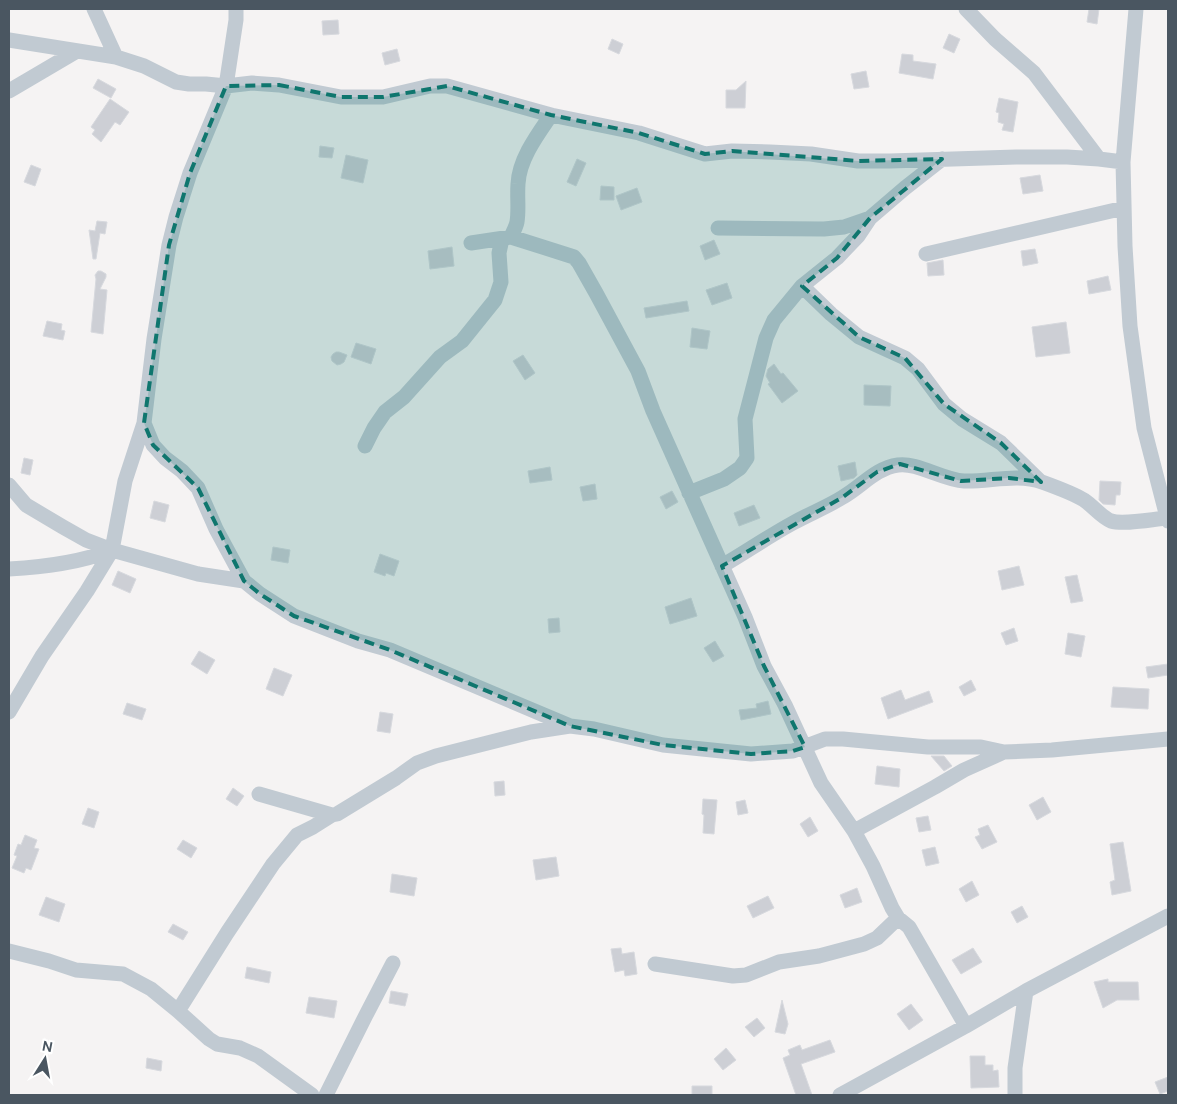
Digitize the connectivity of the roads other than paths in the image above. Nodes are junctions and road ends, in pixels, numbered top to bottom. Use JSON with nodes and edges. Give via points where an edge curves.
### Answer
{"nodes":[{"id":1,"x":94,"y":9,"type":"edge"},
{"id":2,"x":236,"y":9,"type":"edge"},
{"id":3,"x":966,"y":9,"type":"edge"},
{"id":4,"x":1136,"y":9,"type":"edge"},
{"id":5,"x":9,"y":40,"type":"edge"},
{"id":6,"x":77,"y":51,"type":"junction"},
{"id":7,"x":116,"y":57,"type":"junction"},
{"id":8,"x":226,"y":86,"type":"junction"},
{"id":9,"x":9,"y":91,"type":"edge"},
{"id":10,"x":552,"y":115,"type":"junction"},
{"id":11,"x":1099,"y":158,"type":"junction"},
{"id":12,"x":942,"y":159,"type":"junction"},
{"id":13,"x":1123,"y":162,"type":"junction"},
{"id":14,"x":1124,"y":208,"type":"junction"},
{"id":15,"x":870,"y":218,"type":"junction"},
{"id":16,"x":718,"y":228,"type":"dead end"},
{"id":17,"x":506,"y":238,"type":"junction"},
{"id":18,"x":471,"y":243,"type":"dead end"},
{"id":19,"x":926,"y":254,"type":"dead end"},
{"id":20,"x":802,"y":286,"type":"junction"},
{"id":21,"x":144,"y":423,"type":"junction"},
{"id":22,"x":365,"y":446,"type":"dead end"},
{"id":23,"x":1041,"y":482,"type":"junction"},
{"id":24,"x":9,"y":485,"type":"edge"},
{"id":25,"x":689,"y":493,"type":"junction"},
{"id":26,"x":1168,"y":519,"type":"edge"},
{"id":27,"x":112,"y":550,"type":"junction"},
{"id":28,"x":722,"y":566,"type":"junction"},
{"id":29,"x":9,"y":569,"type":"edge"},
{"id":30,"x":244,"y":581,"type":"junction"},
{"id":31,"x":9,"y":712,"type":"edge"},
{"id":32,"x":570,"y":726,"type":"junction"},
{"id":33,"x":1168,"y":739,"type":"edge"},
{"id":34,"x":805,"y":747,"type":"junction"},
{"id":35,"x":1004,"y":752,"type":"junction"},
{"id":36,"x":258,"y":794,"type":"dead end"},
{"id":37,"x":332,"y":815,"type":"junction"},
{"id":38,"x":854,"y":831,"type":"junction"},
{"id":39,"x":1168,"y":916,"type":"edge"},
{"id":40,"x":898,"y":918,"type":"junction"},
{"id":41,"x":9,"y":951,"type":"edge"},
{"id":42,"x":393,"y":963,"type":"dead end"},
{"id":43,"x":655,"y":964,"type":"dead end"},
{"id":44,"x":1026,"y":991,"type":"junction"},
{"id":45,"x":178,"y":1011,"type":"junction"},
{"id":46,"x":966,"y":1026,"type":"junction"},
{"id":47,"x":312,"y":1095,"type":"edge"},
{"id":48,"x":326,"y":1095,"type":"edge"},
{"id":49,"x":840,"y":1095,"type":"edge"},
{"id":50,"x":1015,"y":1095,"type":"edge"}],
"edges":[{"from":1,"to":7,"type":"street"},
{"from":2,"to":8,"type":"street"},
{"from":3,"to":11,"type":"street","via":[[995,40],[1034,73]]},
{"from":4,"to":13,"type":"street"},
{"from":5,"to":6,"type":"street"},
{"from":6,"to":7,"type":"street"},
{"from":6,"to":9,"type":"street"},
{"from":7,"to":8,"type":"street","via":[[176,82]]},
{"from":8,"to":10,"type":"street","via":[[252,83],[341,97],[384,97],[430,86],[447,86]]},
{"from":8,"to":21,"type":"street","via":[[190,173],[169,245]]},
{"from":10,"to":12,"type":"street","via":[[639,133],[705,154],[770,152],[858,161]]},
{"from":10,"to":17,"type":"street","via":[[526,154],[518,182],[516,223]]},
{"from":11,"to":12,"type":"street"},
{"from":11,"to":13,"type":"street"},
{"from":12,"to":15,"type":"street"},
{"from":13,"to":14,"type":"street"},
{"from":14,"to":19,"type":"street"},
{"from":14,"to":26,"type":"street","via":[[1130,326],[1144,428]]},
{"from":15,"to":16,"type":"street","via":[[844,227],[824,229]]},
{"from":15,"to":20,"type":"street","via":[[837,258]]},
{"from":17,"to":18,"type":"street"},
{"from":17,"to":22,"type":"street","via":[[499,252],[501,282],[495,300],[462,341],[385,412]]},
{"from":17,"to":25,"type":"street","via":[[574,257],[579,263],[638,371]]},
{"from":20,"to":23,"type":"street","via":[[859,337],[905,358],[918,369],[944,404],[1001,443]]},
{"from":20,"to":25,"type":"street","via":[[774,320],[766,338],[745,418],[747,458],[740,468],[724,479]]},
{"from":21,"to":27,"type":"street","via":[[125,481]]},
{"from":21,"to":30,"type":"street","via":[[153,445],[198,488]]},
{"from":23,"to":26,"type":"street","via":[[1082,499],[1110,520]]},
{"from":23,"to":28,"type":"street","via":[[1009,478],[961,481],[917,467],[900,464],[887,467],[843,497],[792,523]]},
{"from":24,"to":27,"type":"street","via":[[26,505],[78,536]]},
{"from":25,"to":28,"type":"street"},
{"from":27,"to":29,"type":"street","via":[[62,563]]},
{"from":27,"to":30,"type":"street","via":[[198,574]]},
{"from":27,"to":31,"type":"street"},
{"from":28,"to":34,"type":"street","via":[[764,666]]},
{"from":30,"to":32,"type":"street","via":[[294,616],[390,650]]},
{"from":32,"to":34,"type":"street","via":[[663,745],[751,754]]},
{"from":32,"to":37,"type":"street","via":[[530,732],[417,763],[345,810]]},
{"from":33,"to":35,"type":"street"},
{"from":34,"to":35,"type":"street","via":[[825,739],[843,738],[928,747],[981,747]]},
{"from":34,"to":38,"type":"street","via":[[821,783]]},
{"from":35,"to":38,"type":"street","via":[[964,770]]},
{"from":36,"to":37,"type":"street"},
{"from":37,"to":45,"type":"street","via":[[297,835],[273,864]]},
{"from":38,"to":40,"type":"street"},
{"from":39,"to":44,"type":"street"},
{"from":40,"to":43,"type":"street","via":[[877,938],[864,944],[779,962],[746,975],[733,976]]},
{"from":40,"to":46,"type":"street","via":[[909,927]]},
{"from":41,"to":45,"type":"street","via":[[76,970],[123,974],[151,989]]},
{"from":42,"to":48,"type":"street"},
{"from":44,"to":46,"type":"street"},
{"from":44,"to":50,"type":"street","via":[[1015,1068]]},
{"from":45,"to":47,"type":"street","via":[[209,1039],[258,1056]]},
{"from":46,"to":49,"type":"street"}]}
